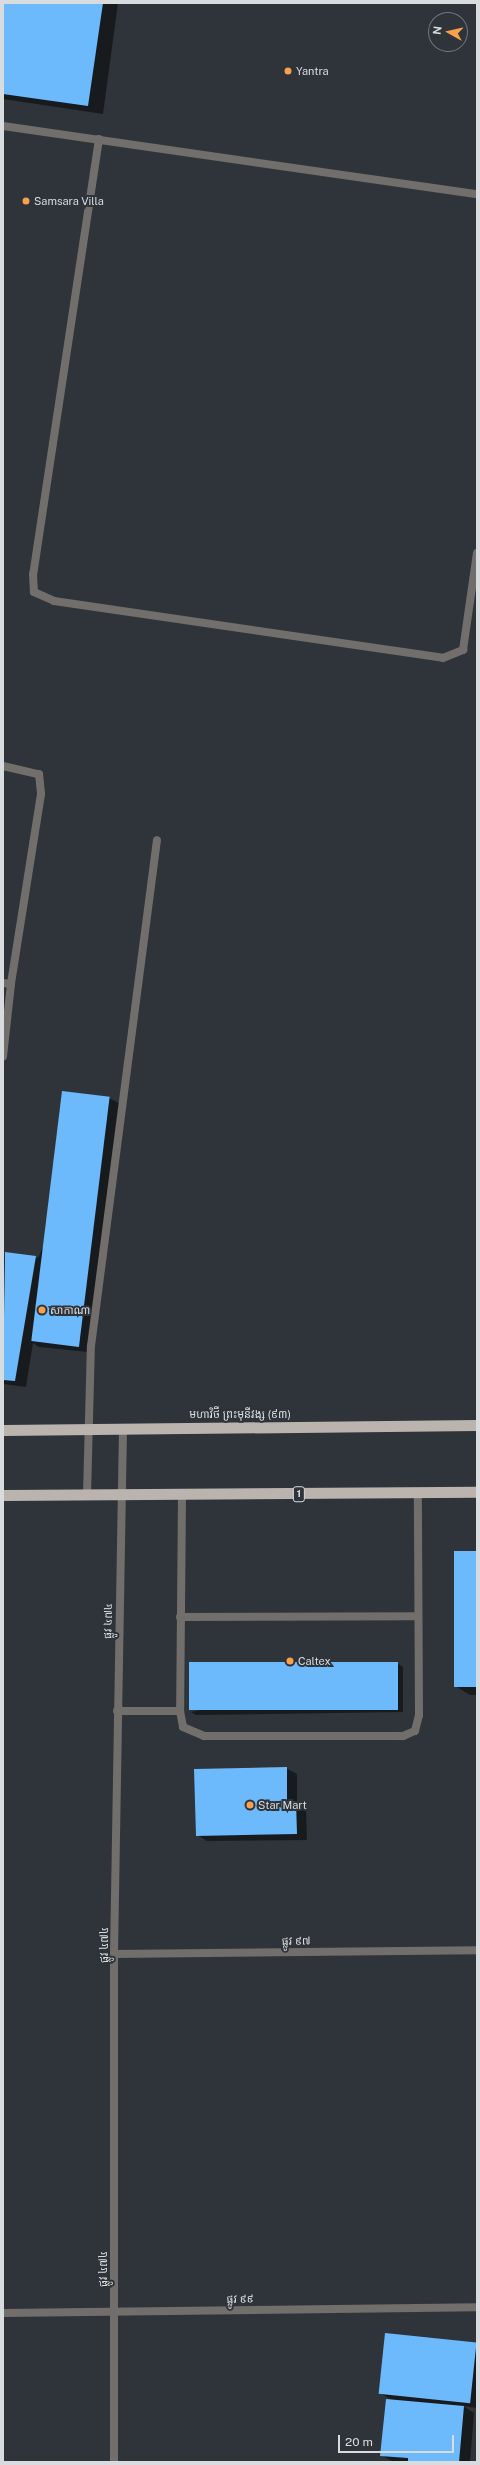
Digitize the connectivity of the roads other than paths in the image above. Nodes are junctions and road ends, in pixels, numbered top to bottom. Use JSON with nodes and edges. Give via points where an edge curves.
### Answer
{"nodes":[{"id":1,"x":3,"y":126,"type":"edge"},
{"id":2,"x":99,"y":139,"type":"junction"},
{"id":3,"x":477,"y":194,"type":"edge"},
{"id":4,"x":477,"y":554,"type":"edge"},
{"id":5,"x":3,"y":766,"type":"edge"},
{"id":6,"x":157,"y":840,"type":"dead end"},
{"id":7,"x":7,"y":984,"type":"edge"},
{"id":8,"x":3,"y":1057,"type":"edge"},
{"id":9,"x":477,"y":1426,"type":"edge"},
{"id":10,"x":122,"y":1428,"type":"junction"},
{"id":11,"x":3,"y":1430,"type":"edge"},
{"id":12,"x":87,"y":1430,"type":"junction"},
{"id":13,"x":477,"y":1492,"type":"edge"},
{"id":14,"x":418,"y":1493,"type":"junction"},
{"id":15,"x":3,"y":1495,"type":"edge"},
{"id":16,"x":87,"y":1495,"type":"junction"},
{"id":17,"x":182,"y":1495,"type":"junction"},
{"id":18,"x":121,"y":1496,"type":"junction"},
{"id":19,"x":418,"y":1616,"type":"junction"},
{"id":20,"x":180,"y":1617,"type":"junction"},
{"id":21,"x":117,"y":1711,"type":"junction"},
{"id":22,"x":180,"y":1711,"type":"junction"},
{"id":23,"x":477,"y":1950,"type":"edge"},
{"id":24,"x":114,"y":1954,"type":"junction"},
{"id":25,"x":477,"y":2307,"type":"edge"},
{"id":26,"x":114,"y":2311,"type":"junction"},
{"id":27,"x":3,"y":2313,"type":"edge"},
{"id":28,"x":114,"y":2462,"type":"edge"}],
"edges":[{"from":1,"to":2,"type":"street"},
{"from":2,"to":3,"type":"street"},
{"from":2,"to":4,"type":"street","via":[[33,574],[34,592],[54,601],[443,658],[463,650]]},
{"from":5,"to":7,"type":"street","via":[[39,774],[41,794]]},
{"from":6,"to":12,"type":"street","via":[[91,1346]]},
{"from":7,"to":8,"type":"street"},
{"from":9,"to":10,"type":"highway","name":"មហាវិថី ព្រះមុនីវង្ស (៩៣)"},
{"from":10,"to":12,"type":"highway","name":"មហាវិថី ព្រះមុនីវង្ស (៩៣)"},
{"from":10,"to":18,"type":"street","name":"ផ្លូវ ៤៧៤"},
{"from":11,"to":12,"type":"highway","name":"មហាវិថី ព្រះមុនីវង្ស (៩៣)"},
{"from":12,"to":16,"type":"street"},
{"from":13,"to":14,"type":"highway","number":"1"},
{"from":14,"to":17,"type":"highway","number":"1"},
{"from":14,"to":19,"type":"street"},
{"from":15,"to":16,"type":"highway","number":"1"},
{"from":16,"to":18,"type":"highway","number":"1"},
{"from":17,"to":18,"type":"highway","number":"1"},
{"from":17,"to":20,"type":"street"},
{"from":18,"to":21,"type":"street","name":"ផ្លូវ ៤៧៤"},
{"from":19,"to":20,"type":"street"},
{"from":19,"to":22,"type":"street","via":[[419,1715],[415,1730],[403,1736],[204,1736],[183,1727]]},
{"from":20,"to":22,"type":"street"},
{"from":21,"to":22,"type":"street"},
{"from":21,"to":24,"type":"street","name":"ផ្លូវ ៤៧៤"},
{"from":23,"to":24,"type":"street","name":"ផ្លូវ ៩៧"},
{"from":24,"to":26,"type":"street","name":"ផ្លូវ ៤៧៤"},
{"from":25,"to":26,"type":"street","name":"ផ្លូវ ៩៩"},
{"from":26,"to":27,"type":"street","name":"ផ្លូវ ៩៩"},
{"from":26,"to":28,"type":"street","name":"ផ្លូវ ៤៧៤"}]}
